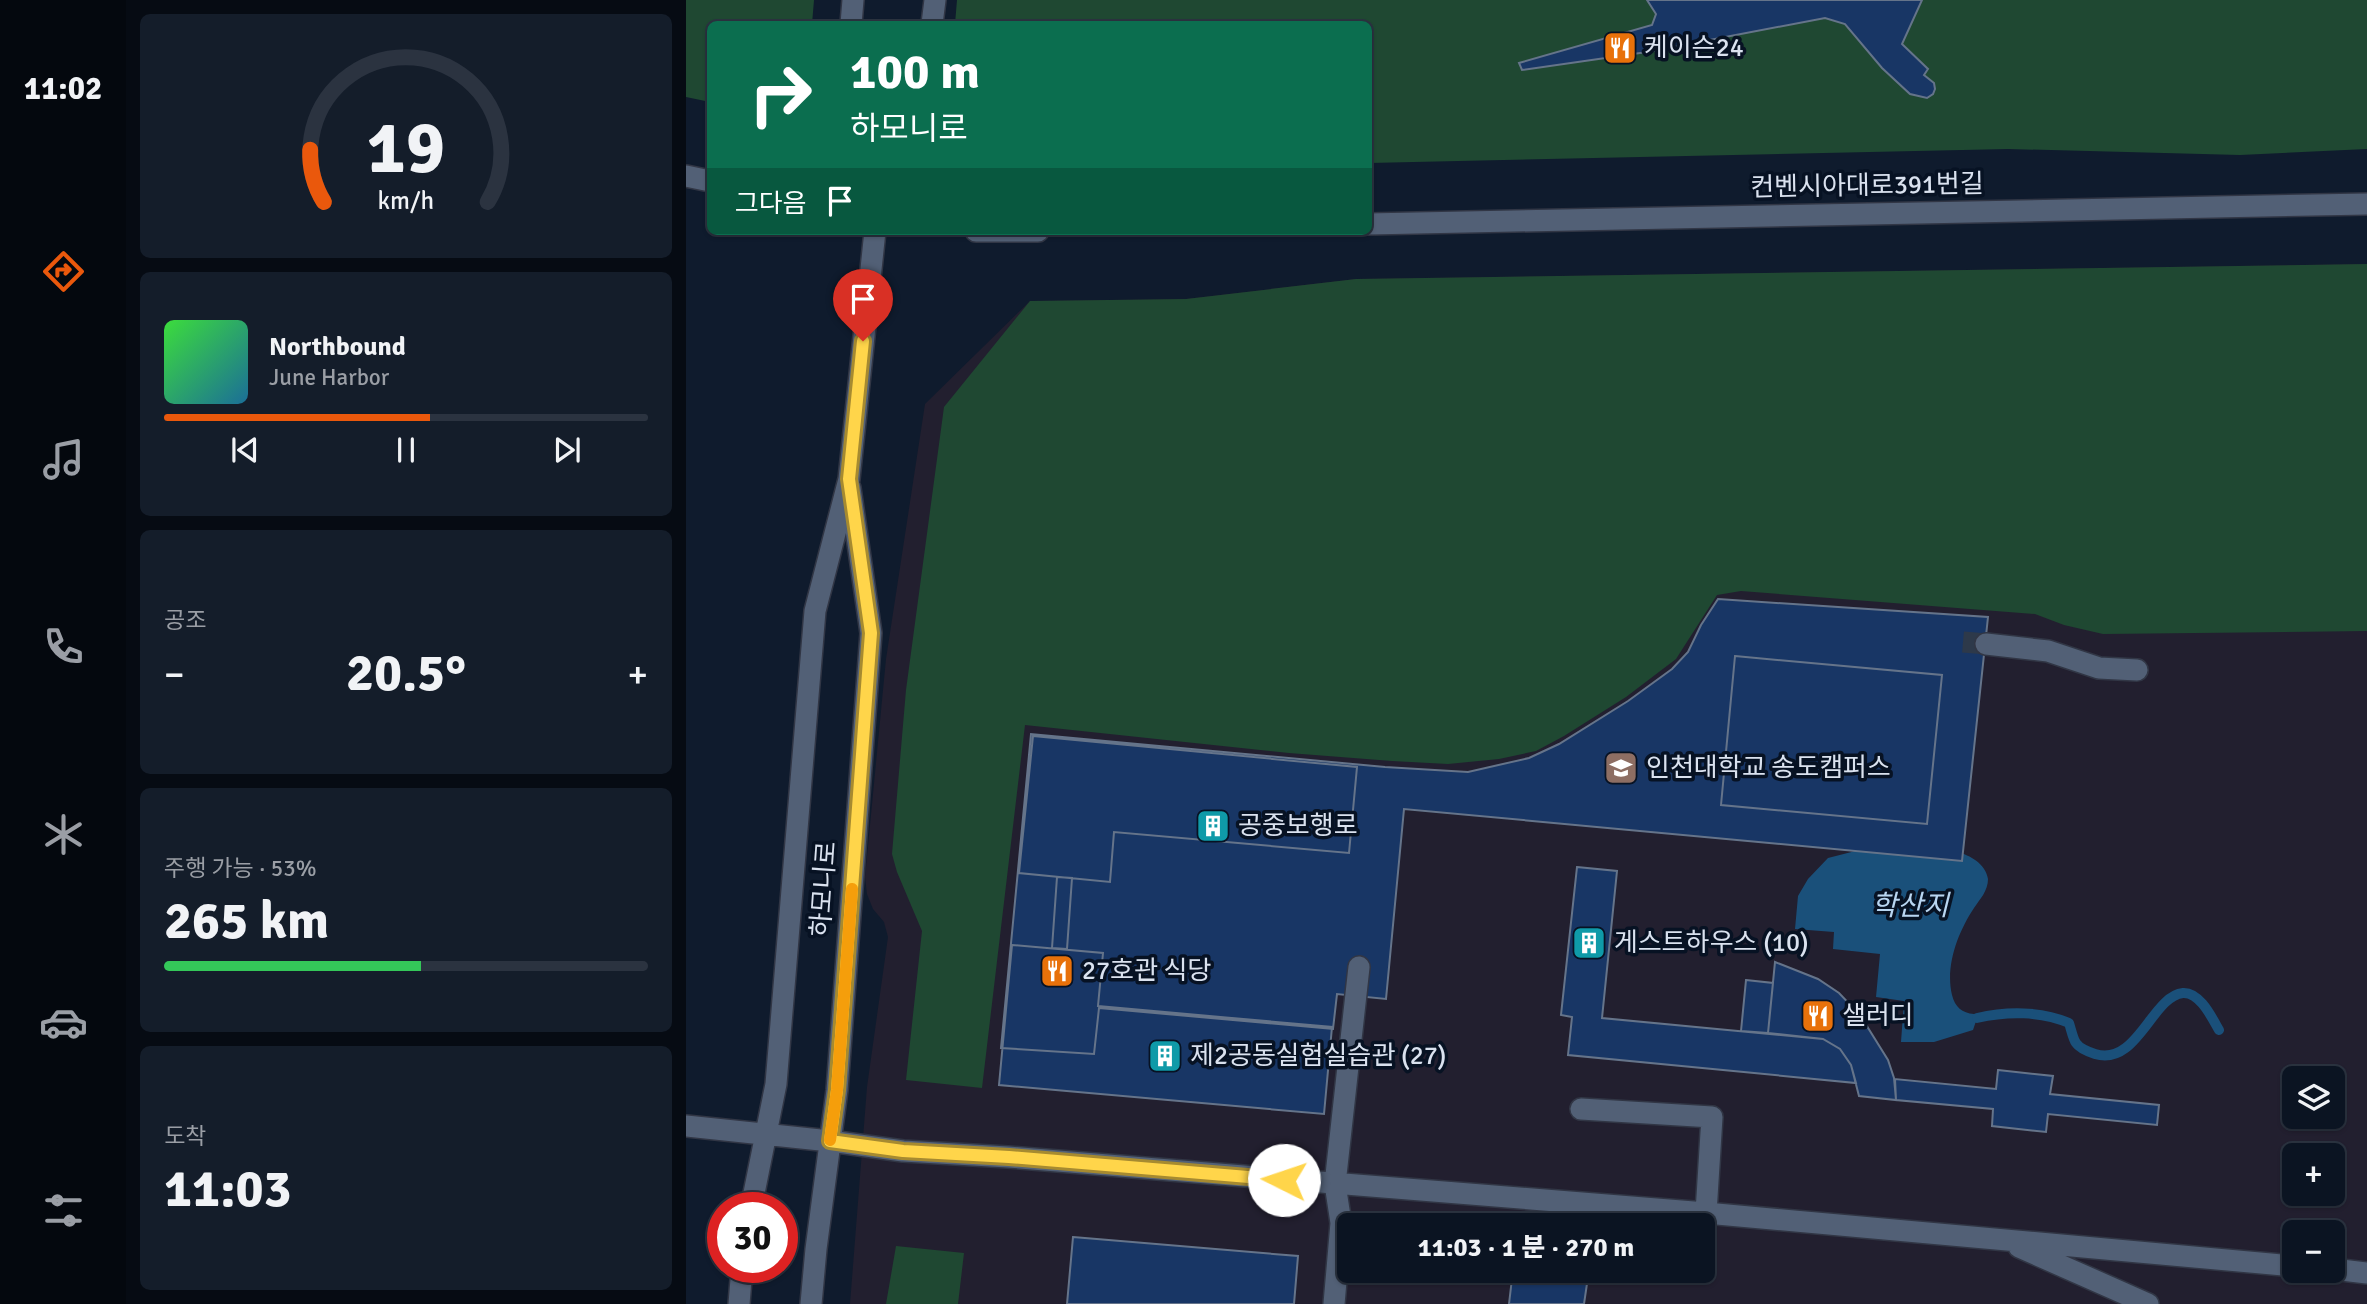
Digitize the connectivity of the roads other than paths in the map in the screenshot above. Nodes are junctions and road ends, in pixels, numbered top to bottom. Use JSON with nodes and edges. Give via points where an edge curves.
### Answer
{"nodes":[{"id":1,"x":853,"y":0,"type":"edge"},
{"id":2,"x":935,"y":0,"type":"edge"},
{"id":3,"x":851,"y":21,"type":"edge"},
{"id":4,"x":932,"y":21,"type":"edge"},
{"id":5,"x":686,"y":176,"type":"edge"},
{"id":6,"x":707,"y":180,"type":"edge"},
{"id":7,"x":2367,"y":204,"type":"edge"},
{"id":8,"x":1372,"y":224,"type":"edge"},
{"id":9,"x":875,"y":235,"type":"edge"},
{"id":10,"x":849,"y":479,"type":"junction"},
{"id":11,"x":1986,"y":644,"type":"tunnel mouth"},
{"id":12,"x":2137,"y":670,"type":"dead end"},
{"id":13,"x":1359,"y":967,"type":"dead end"},
{"id":14,"x":1581,"y":1109,"type":"dead end"},
{"id":15,"x":686,"y":1126,"type":"edge"},
{"id":16,"x":765,"y":1133,"type":"junction"},
{"id":17,"x":830,"y":1141,"type":"junction"},
{"id":18,"x":1335,"y":1184,"type":"junction"},
{"id":19,"x":754,"y":1192,"type":"edge"},
{"id":20,"x":1706,"y":1213,"type":"joint"},
{"id":21,"x":1715,"y":1214,"type":"edge"},
{"id":22,"x":2005,"y":1240,"type":"junction"},
{"id":23,"x":2282,"y":1265,"type":"edge"},
{"id":24,"x":2345,"y":1270,"type":"edge"},
{"id":25,"x":2367,"y":1273,"type":"edge"},
{"id":26,"x":741,"y":1283,"type":"edge"},
{"id":27,"x":739,"y":1304,"type":"edge"},
{"id":28,"x":811,"y":1304,"type":"edge"},
{"id":29,"x":1334,"y":1304,"type":"edge"},
{"id":30,"x":2148,"y":1304,"type":"edge"}],
"edges":[{"from":1,"to":3,"type":"street"},
{"from":2,"to":4,"type":"street"},
{"from":5,"to":6,"type":"street"},
{"from":7,"to":8,"type":"street","name":"컨벤시아대로391번길"},
{"from":9,"to":10,"type":"street","name":"하모니로"},
{"from":10,"to":16,"type":"street","name":"하모니로","via":[[815,611],[776,1084]]},
{"from":10,"to":17,"type":"street","name":"하모니로","via":[[871,633]]},
{"from":11,"to":12,"type":"street","via":[[2048,651],[2099,668]]},
{"from":13,"to":18,"type":"street"},
{"from":14,"to":20,"type":"street","via":[[1712,1117]]},
{"from":15,"to":16,"type":"street"},
{"from":16,"to":17,"type":"street"},
{"from":16,"to":19,"type":"street","name":"하모니로"},
{"from":17,"to":18,"type":"street","via":[[903,1151]]},
{"from":17,"to":28,"type":"street","name":"하모니로"},
{"from":18,"to":20,"type":"street"},
{"from":18,"to":29,"type":"street","via":[[1341,1223]]},
{"from":21,"to":22,"type":"street"},
{"from":22,"to":23,"type":"street"},
{"from":22,"to":30,"type":"street"},
{"from":24,"to":25,"type":"street"},
{"from":26,"to":27,"type":"street"}]}
